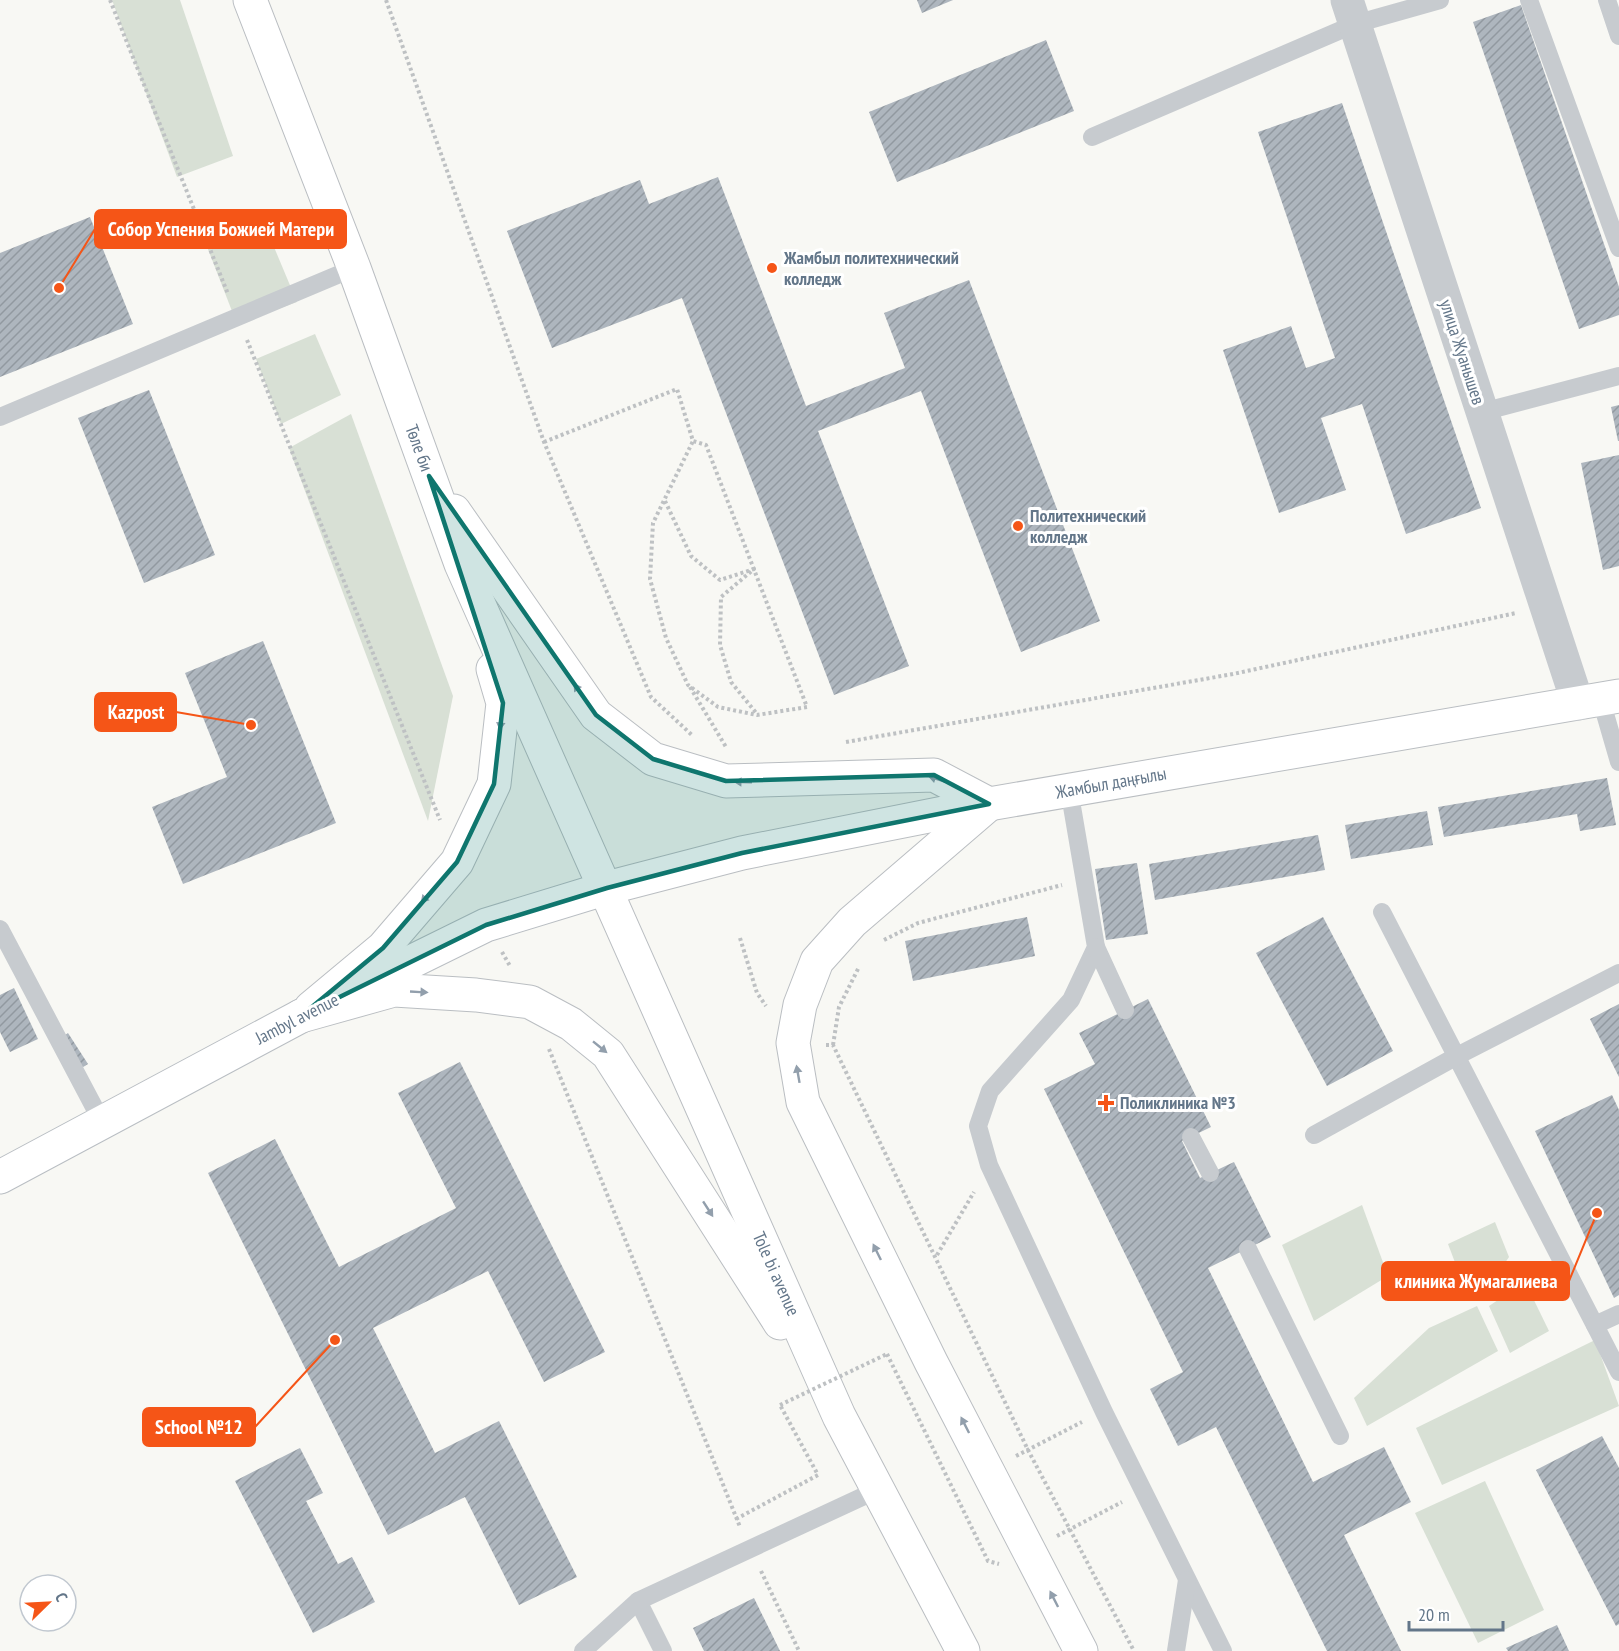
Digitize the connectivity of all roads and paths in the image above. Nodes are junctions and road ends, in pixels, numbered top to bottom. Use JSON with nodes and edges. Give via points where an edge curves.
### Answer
{"nodes":[{"id":1,"x":250,"y":0,"type":"edge"},
{"id":2,"x":386,"y":0,"type":"edge"},
{"id":3,"x":1440,"y":0,"type":"edge"},
{"id":4,"x":1529,"y":0,"type":"edge"},
{"id":5,"x":1607,"y":0,"type":"edge"},
{"id":6,"x":1351,"y":12,"type":"edge"},
{"id":7,"x":1619,"y":36,"type":"edge"},
{"id":8,"x":1092,"y":137,"type":"dead end"},
{"id":9,"x":1619,"y":248,"type":"edge"},
{"id":10,"x":354,"y":268,"type":"junction"},
{"id":11,"x":1619,"y":376,"type":"edge"},
{"id":12,"x":1482,"y":412,"type":"junction"},
{"id":13,"x":0,"y":417,"type":"edge"},
{"id":14,"x":693,"y":441,"type":"junction"},
{"id":15,"x":544,"y":442,"type":"junction"},
{"id":16,"x":429,"y":476,"type":"junction"},
{"id":17,"x":664,"y":501,"type":"junction"},
{"id":18,"x":460,"y":564,"type":"junction"},
{"id":19,"x":754,"y":569,"type":"junction"},
{"id":20,"x":1547,"y":609,"type":"junction"},
{"id":21,"x":688,"y":685,"type":"junction"},
{"id":22,"x":1599,"y":700,"type":"edge"},
{"id":23,"x":757,"y":715,"type":"junction"},
{"id":24,"x":703,"y":741,"type":"dead end"},
{"id":25,"x":840,"y":743,"type":"dead end"},
{"id":26,"x":721,"y":749,"type":"dead end"},
{"id":27,"x":1619,"y":762,"type":"edge"},
{"id":28,"x":1069,"y":789,"type":"junction"},
{"id":29,"x":989,"y":804,"type":"junction"},
{"id":30,"x":1084,"y":879,"type":"junction"},
{"id":31,"x":607,"y":888,"type":"junction"},
{"id":32,"x":1382,"y":912,"type":"dead end"},
{"id":33,"x":0,"y":929,"type":"edge"},
{"id":34,"x":740,"y":938,"type":"dead end"},
{"id":35,"x":878,"y":943,"type":"dead end"},
{"id":36,"x":1096,"y":947,"type":"junction"},
{"id":37,"x":866,"y":958,"type":"dead end"},
{"id":38,"x":1619,"y":973,"type":"edge"},
{"id":39,"x":1125,"y":1010,"type":"dead end"},
{"id":40,"x":301,"y":1016,"type":"junction"},
{"id":41,"x":793,"y":1043,"type":"junction"},
{"id":42,"x":833,"y":1045,"type":"junction"},
{"id":43,"x":1457,"y":1056,"type":"junction"},
{"id":44,"x":102,"y":1122,"type":"junction"},
{"id":45,"x":1314,"y":1135,"type":"dead end"},
{"id":46,"x":1191,"y":1137,"type":"dead end"},
{"id":47,"x":990,"y":1165,"type":"junction"},
{"id":48,"x":1210,"y":1173,"type":"dead end"},
{"id":49,"x":0,"y":1177,"type":"edge"},
{"id":50,"x":1248,"y":1249,"type":"dead end"},
{"id":51,"x":936,"y":1256,"type":"junction"},
{"id":52,"x":1619,"y":1314,"type":"edge"},
{"id":53,"x":1595,"y":1325,"type":"junction"},
{"id":54,"x":1619,"y":1372,"type":"edge"},
{"id":55,"x":1104,"y":1412,"type":"junction"},
{"id":56,"x":839,"y":1416,"type":"junction"},
{"id":57,"x":923,"y":1432,"type":"dead end"},
{"id":58,"x":1340,"y":1436,"type":"dead end"},
{"id":59,"x":1028,"y":1450,"type":"junction"},
{"id":60,"x":988,"y":1471,"type":"junction"},
{"id":61,"x":878,"y":1490,"type":"junction"},
{"id":62,"x":952,"y":1490,"type":"dead end"},
{"id":63,"x":736,"y":1519,"type":"dead end"},
{"id":64,"x":1187,"y":1580,"type":"junction"},
{"id":65,"x":638,"y":1601,"type":"junction"},
{"id":66,"x":584,"y":1651,"type":"edge"},
{"id":67,"x":663,"y":1651,"type":"edge"},
{"id":68,"x":963,"y":1651,"type":"edge"},
{"id":69,"x":1081,"y":1651,"type":"edge"},
{"id":70,"x":1134,"y":1651,"type":"edge"},
{"id":71,"x":1176,"y":1651,"type":"edge"},
{"id":72,"x":1223,"y":1651,"type":"edge"}],
"edges":[{"from":1,"to":10,"type":"main road","name":"Төле би"},
{"from":2,"to":15,"type":"path"},
{"from":3,"to":6,"type":"lane"},
{"from":4,"to":9,"type":"lane"},
{"from":5,"to":7,"type":"lane"},
{"from":6,"to":8,"type":"lane"},
{"from":6,"to":12,"type":"street","name":"улица Жуанышев"},
{"from":10,"to":13,"type":"lane"},
{"from":10,"to":16,"type":"main road","name":"Төле би"},
{"from":11,"to":12,"type":"lane"},
{"from":12,"to":20,"type":"street","name":"улица Жуанышев"},
{"from":14,"to":15,"type":"path","via":[[677,389]]},
{"from":14,"to":17,"type":"path"},
{"from":14,"to":19,"type":"path","via":[[706,445]]},
{"from":15,"to":24,"type":"path","via":[[651,697]]},
{"from":16,"to":18,"type":"main road","name":"Төле би"},
{"from":29,"to":16,"type":"main road","one_way":true,"via":[[934,775],[726,781],[653,759],[596,715]]},
{"from":17,"to":19,"type":"path","via":[[691,556],[720,580]]},
{"from":17,"to":21,"type":"path","via":[[653,523],[650,579],[666,638]]},
{"from":18,"to":31,"type":"main road","name":"Төле би"},
{"from":18,"to":40,"type":"main road","one_way":true,"via":[[503,703],[494,784],[457,862],[383,948]]},
{"from":19,"to":23,"type":"path","via":[[721,597],[720,645],[731,682]]},
{"from":19,"to":23,"type":"path","via":[[807,707]]},
{"from":20,"to":22,"type":"street","name":"улица Жуанышев"},
{"from":20,"to":25,"type":"path","via":[[1481,619],[1233,674]]},
{"from":21,"to":23,"type":"path","via":[[718,707]]},
{"from":21,"to":26,"type":"path","via":[[730,753]]},
{"from":22,"to":27,"type":"lane"},
{"from":22,"to":28,"type":"main road","name":"Жамбыл даңғылы"},
{"from":28,"to":29,"type":"main road","name":"Жамбыл даңғылы"},
{"from":28,"to":30,"type":"lane"},
{"from":29,"to":31,"type":"main road","name":"Жамбыл даңғылы","via":[[742,853]]},
{"from":29,"to":41,"type":"main road","via":[[852,922],[817,961],[800,1005]]},
{"from":30,"to":35,"type":"path","via":[[918,923]]},
{"from":30,"to":36,"type":"lane"},
{"from":31,"to":40,"type":"main road","name":"Jambyl avenue","via":[[486,925]]},
{"from":31,"to":56,"type":"main road","name":"Tole bi avenue"},
{"from":32,"to":43,"type":"lane"},
{"from":33,"to":44,"type":"lane"},
{"from":34,"to":41,"type":"path","via":[[757,993]]},
{"from":36,"to":39,"type":"lane"},
{"from":36,"to":47,"type":"lane","via":[[1071,1000],[990,1091],[978,1126]]},
{"from":37,"to":42,"type":"path","via":[[839,1007]]},
{"from":38,"to":43,"type":"lane"},
{"from":40,"to":44,"type":"main road","name":"Jambyl avenue"},
{"from":40,"to":56,"type":"main road","one_way":true,"via":[[394,990],[530,1002],[571,1024],[608,1054]]},
{"from":41,"to":42,"type":"path"},
{"from":60,"to":41,"type":"main road","one_way":true,"via":[[803,1102]]},
{"from":42,"to":51,"type":"path"},
{"from":43,"to":45,"type":"lane"},
{"from":43,"to":53,"type":"lane"},
{"from":44,"to":49,"type":"main road","name":"Jambyl avenue"},
{"from":46,"to":48,"type":"lane"},
{"from":47,"to":51,"type":"path"},
{"from":47,"to":55,"type":"lane"},
{"from":50,"to":58,"type":"lane"},
{"from":51,"to":59,"type":"path"},
{"from":52,"to":53,"type":"lane"},
{"from":53,"to":54,"type":"lane"},
{"from":55,"to":59,"type":"path"},
{"from":55,"to":64,"type":"lane"},
{"from":56,"to":61,"type":"main road","name":"Tole bi avenue"},
{"from":57,"to":63,"type":"path","bridge":true,"via":[[887,1354],[780,1405],[818,1475]]},
{"from":59,"to":60,"type":"path"},
{"from":59,"to":70,"type":"path"},
{"from":60,"to":62,"type":"path"},
{"from":69,"to":60,"type":"main road","one_way":true},
{"from":61,"to":65,"type":"lane"},
{"from":61,"to":68,"type":"main road","name":"Tole bi avenue"},
{"from":64,"to":71,"type":"lane"},
{"from":64,"to":72,"type":"lane"},
{"from":65,"to":66,"type":"lane"},
{"from":65,"to":67,"type":"lane"}]}
